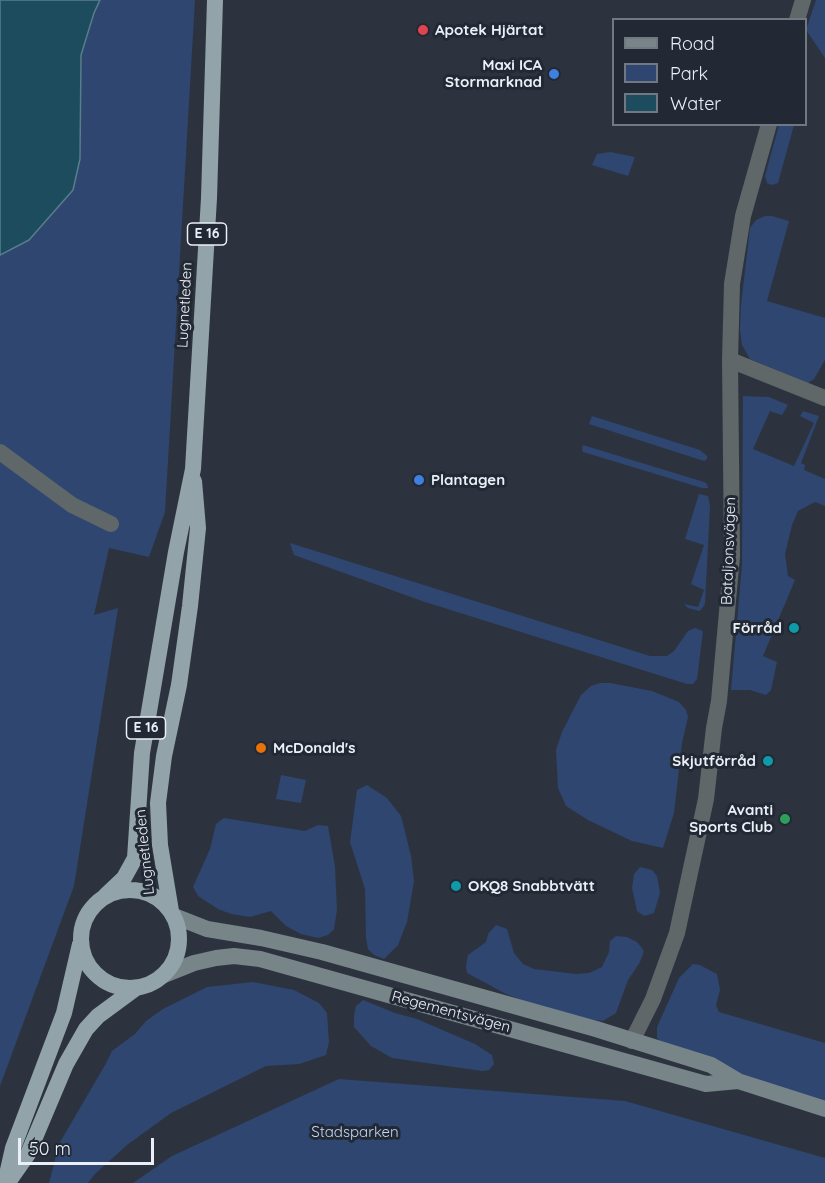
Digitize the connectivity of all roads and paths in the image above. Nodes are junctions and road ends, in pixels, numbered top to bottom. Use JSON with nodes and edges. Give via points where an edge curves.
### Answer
{"nodes":[{"id":1,"x":215,"y":0,"type":"edge"},
{"id":2,"x":803,"y":0,"type":"edge"},
{"id":3,"x":798,"y":18,"type":"edge"},
{"id":4,"x":767,"y":126,"type":"edge"},
{"id":5,"x":730,"y":360,"type":"junction"},
{"id":6,"x":825,"y":398,"type":"edge"},
{"id":7,"x":0,"y":452,"type":"edge"},
{"id":8,"x":193,"y":469,"type":"junction"},
{"id":9,"x":111,"y":524,"type":"dead end"},
{"id":10,"x":105,"y":896,"type":"junction"},
{"id":11,"x":173,"y":913,"type":"junction"},
{"id":12,"x":81,"y":937,"type":"junction"},
{"id":13,"x":164,"y":975,"type":"junction"},
{"id":14,"x":136,"y":988,"type":"junction"},
{"id":15,"x":632,"y":1041,"type":"junction"},
{"id":16,"x":624,"y":1059,"type":"junction"},
{"id":17,"x":738,"y":1082,"type":"junction"},
{"id":18,"x":825,"y":1109,"type":"edge"},
{"id":19,"x":6,"y":1183,"type":"edge"}],
"edges":[{"from":1,"to":8,"type":"highway","name":"Lugnetleden","number":"E 16","via":[[209,198]]},
{"from":2,"to":3,"type":"street"},
{"from":4,"to":5,"type":"street","name":"Bataljonsvägen","via":[[743,216],[732,284]]},
{"from":5,"to":6,"type":"street"},
{"from":5,"to":15,"type":"street","name":"Bataljonsvägen","via":[[732,556],[706,799],[677,933],[653,999]]},
{"from":7,"to":9,"type":"street","via":[[72,505]]},
{"from":8,"to":10,"type":"highway","name":"Lugnetleden","number":"E 16","via":[[144,743],[135,858],[124,878]]},
{"from":8,"to":11,"type":"highway","name":"Lugnetleden","number":"E 16","via":[[198,528],[191,596],[158,803],[160,845]]},
{"from":10,"to":11,"type":"highway","via":[[122,890],[140,891],[153,895]]},
{"from":10,"to":12,"type":"highway","number":"E 16","via":[[87,916]]},
{"from":11,"to":13,"type":"highway","number":"E 16","via":[[179,930],[179,948]]},
{"from":11,"to":15,"type":"main road","name":"Regementsvägen","via":[[207,929],[322,952]]},
{"from":12,"to":14,"type":"highway","via":[[85,959],[96,974],[114,986]]},
{"from":12,"to":19,"type":"highway","number":"E 16","via":[[64,1013],[13,1148]]},
{"from":13,"to":14,"type":"highway","number":"E 16"},
{"from":13,"to":16,"type":"main road","name":"Regementsvägen","via":[[203,960],[234,956],[260,959]]},
{"from":14,"to":19,"type":"highway","number":"E 16","via":[[87,1029],[66,1064],[28,1154]]},
{"from":15,"to":16,"type":"main road"},
{"from":15,"to":17,"type":"main road","name":"Regementsvägen","via":[[711,1065]]},
{"from":16,"to":17,"type":"main road","name":"Regementsvägen","via":[[706,1084]]},
{"from":17,"to":18,"type":"main road","name":"Regementsvägen"}]}
